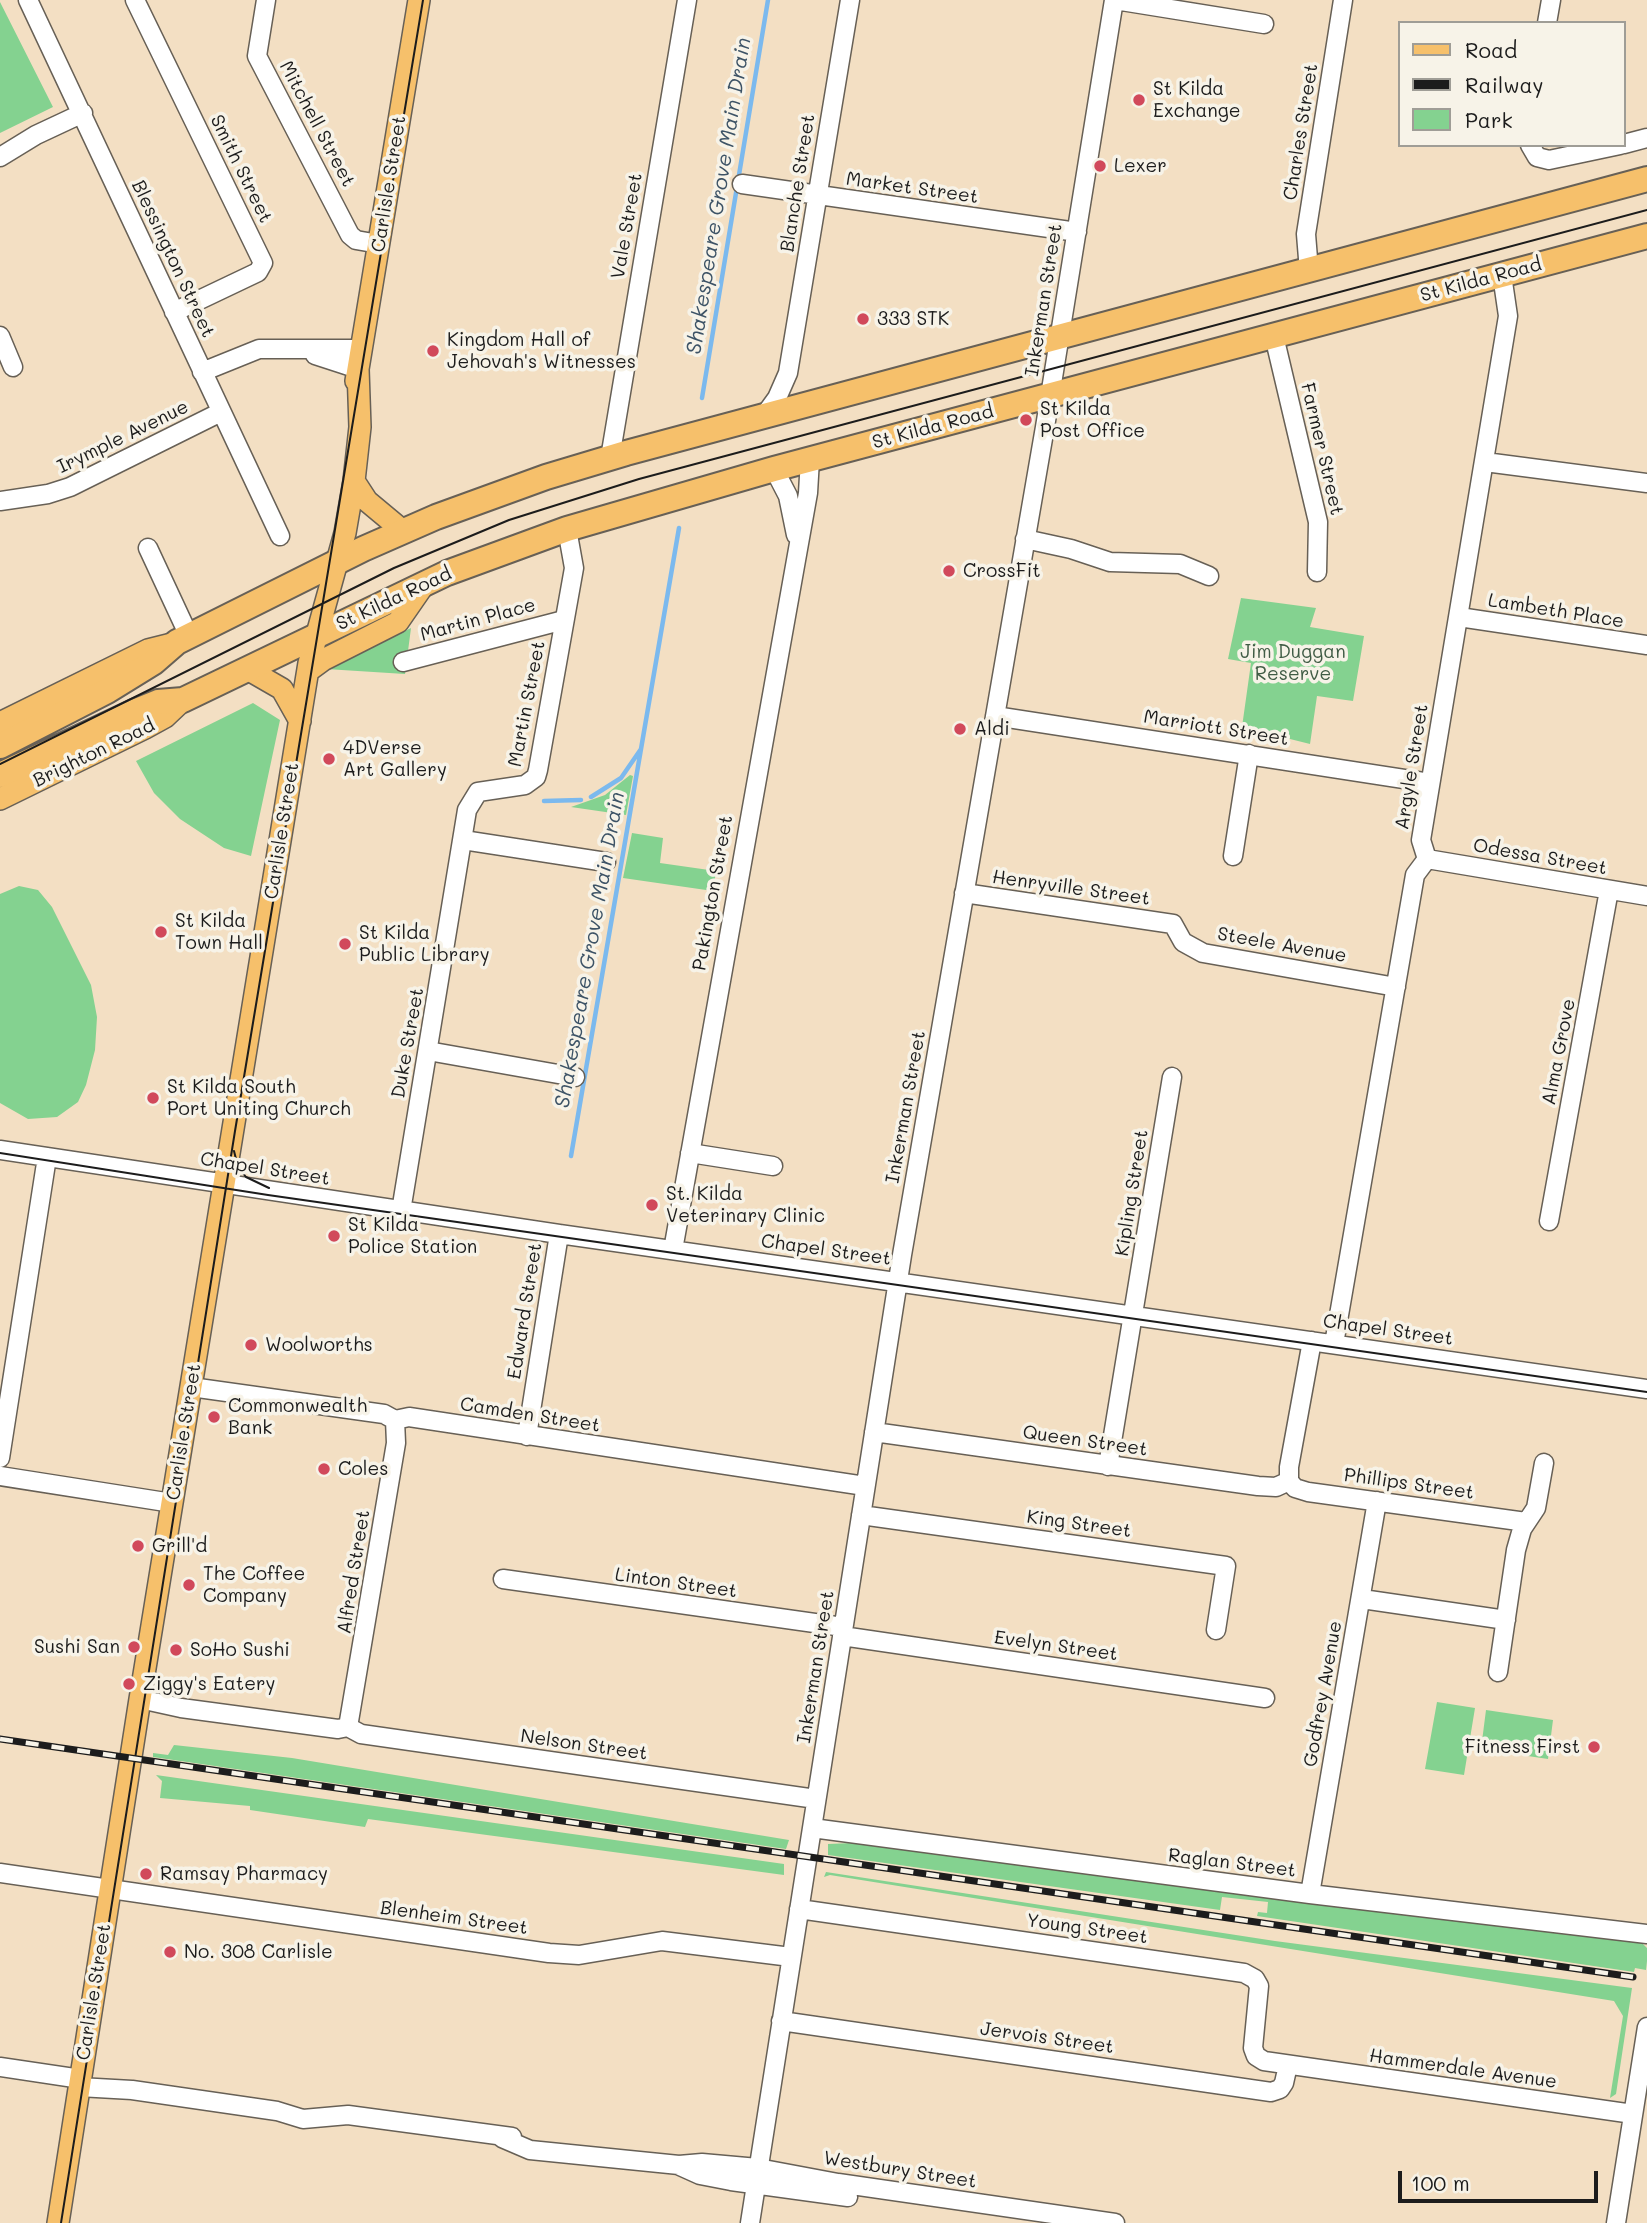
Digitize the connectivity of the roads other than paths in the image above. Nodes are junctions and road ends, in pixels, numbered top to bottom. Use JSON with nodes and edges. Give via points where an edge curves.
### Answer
{"nodes":[{"id":1,"x":28,"y":0,"type":"edge"},
{"id":2,"x":135,"y":0,"type":"edge"},
{"id":3,"x":266,"y":0,"type":"edge"},
{"id":4,"x":419,"y":0,"type":"edge"},
{"id":5,"x":687,"y":0,"type":"edge"},
{"id":6,"x":850,"y":0,"type":"edge"},
{"id":7,"x":1115,"y":0,"type":"edge"},
{"id":8,"x":1343,"y":0,"type":"edge"},
{"id":9,"x":1550,"y":0,"type":"edge"},
{"id":10,"x":1547,"y":21,"type":"edge"},
{"id":11,"x":1264,"y":24,"type":"dead end"},
{"id":12,"x":83,"y":113,"type":"junction"},
{"id":13,"x":1647,"y":138,"type":"edge"},
{"id":14,"x":1626,"y":144,"type":"edge"},
{"id":15,"x":1531,"y":147,"type":"edge"},
{"id":16,"x":1612,"y":147,"type":"edge"},
{"id":17,"x":0,"y":157,"type":"edge"},
{"id":18,"x":1647,"y":178,"type":"edge"},
{"id":19,"x":742,"y":184,"type":"dead end"},
{"id":20,"x":817,"y":196,"type":"junction"},
{"id":21,"x":1077,"y":232,"type":"junction"},
{"id":22,"x":1647,"y":236,"type":"edge"},
{"id":23,"x":379,"y":244,"type":"junction"},
{"id":24,"x":1309,"y":271,"type":"junction"},
{"id":25,"x":1502,"y":275,"type":"junction"},
{"id":26,"x":174,"y":312,"type":"junction"},
{"id":27,"x":0,"y":336,"type":"edge"},
{"id":28,"x":1275,"y":336,"type":"junction"},
{"id":29,"x":1058,"y":337,"type":"junction"},
{"id":30,"x":360,"y":359,"type":"junction"},
{"id":31,"x":13,"y":368,"type":"dead end"},
{"id":32,"x":202,"y":372,"type":"junction"},
{"id":33,"x":788,"y":373,"type":"junction"},
{"id":34,"x":1050,"y":396,"type":"junction"},
{"id":35,"x":809,"y":404,"type":"junction"},
{"id":36,"x":221,"y":412,"type":"junction"},
{"id":37,"x":764,"y":416,"type":"junction"},
{"id":38,"x":610,"y":458,"type":"junction"},
{"id":39,"x":810,"y":459,"type":"junction"},
{"id":40,"x":1485,"y":462,"type":"junction"},
{"id":41,"x":774,"y":469,"type":"junction"},
{"id":42,"x":354,"y":481,"type":"junction"},
{"id":43,"x":1647,"y":483,"type":"edge"},
{"id":44,"x":0,"y":501,"type":"edge"},
{"id":45,"x":567,"y":529,"type":"junction"},
{"id":46,"x":403,"y":531,"type":"junction"},
{"id":47,"x":280,"y":536,"type":"dead end"},
{"id":48,"x":1025,"y":539,"type":"junction"},
{"id":49,"x":797,"y":542,"type":"junction"},
{"id":50,"x":148,"y":548,"type":"dead end"},
{"id":51,"x":331,"y":565,"type":"junction"},
{"id":52,"x":1317,"y":572,"type":"dead end"},
{"id":53,"x":1209,"y":576,"type":"dead end"},
{"id":54,"x":425,"y":583,"type":"junction"},
{"id":55,"x":1459,"y":617,"type":"junction"},
{"id":56,"x":564,"y":620,"type":"junction"},
{"id":57,"x":183,"y":639,"type":"junction"},
{"id":58,"x":314,"y":639,"type":"junction"},
{"id":59,"x":1647,"y":645,"type":"edge"},
{"id":60,"x":403,"y":662,"type":"dead end"},
{"id":61,"x":249,"y":670,"type":"junction"},
{"id":62,"x":308,"y":671,"type":"junction"},
{"id":63,"x":68,"y":689,"type":"junction"},
{"id":64,"x":107,"y":691,"type":"junction"},
{"id":65,"x":995,"y":716,"type":"junction"},
{"id":66,"x":300,"y":721,"type":"junction"},
{"id":67,"x":0,"y":723,"type":"edge"},
{"id":68,"x":96,"y":740,"type":"junction"},
{"id":69,"x":0,"y":746,"type":"edge"},
{"id":70,"x":1249,"y":754,"type":"junction"},
{"id":71,"x":0,"y":775,"type":"edge"},
{"id":72,"x":1430,"y":783,"type":"junction"},
{"id":73,"x":0,"y":799,"type":"edge"},
{"id":74,"x":463,"y":840,"type":"junction"},
{"id":75,"x":1233,"y":856,"type":"dead end"},
{"id":76,"x":1427,"y":859,"type":"junction"},
{"id":77,"x":606,"y":862,"type":"dead end"},
{"id":78,"x":1609,"y":890,"type":"junction"},
{"id":79,"x":964,"y":893,"type":"junction"},
{"id":80,"x":1647,"y":896,"type":"edge"},
{"id":81,"x":1173,"y":924,"type":"joint"},
{"id":82,"x":1396,"y":987,"type":"junction"},
{"id":83,"x":428,"y":1051,"type":"junction"},
{"id":84,"x":575,"y":1077,"type":"dead end"},
{"id":85,"x":1172,"y":1077,"type":"dead end"},
{"id":86,"x":0,"y":1150,"type":"edge"},
{"id":87,"x":690,"y":1153,"type":"junction"},
{"id":88,"x":47,"y":1157,"type":"junction"},
{"id":89,"x":773,"y":1166,"type":"dead end"},
{"id":90,"x":223,"y":1184,"type":"junction"},
{"id":91,"x":401,"y":1211,"type":"junction"},
{"id":92,"x":1549,"y":1221,"type":"dead end"},
{"id":93,"x":559,"y":1234,"type":"junction"},
{"id":94,"x":673,"y":1250,"type":"junction"},
{"id":95,"x":898,"y":1282,"type":"junction"},
{"id":96,"x":1132,"y":1315,"type":"junction"},
{"id":97,"x":1312,"y":1341,"type":"junction"},
{"id":98,"x":1334,"y":1344,"type":"junction"},
{"id":99,"x":191,"y":1387,"type":"junction"},
{"id":100,"x":1647,"y":1389,"type":"edge"},
{"id":101,"x":395,"y":1420,"type":"junction"},
{"id":102,"x":874,"y":1432,"type":"junction"},
{"id":103,"x":527,"y":1436,"type":"junction"},
{"id":104,"x":0,"y":1458,"type":"edge"},
{"id":105,"x":1544,"y":1463,"type":"dead end"},
{"id":106,"x":1108,"y":1466,"type":"junction"},
{"id":107,"x":0,"y":1476,"type":"edge"},
{"id":108,"x":1289,"y":1481,"type":"junction"},
{"id":109,"x":865,"y":1486,"type":"junction"},
{"id":110,"x":1377,"y":1501,"type":"junction"},
{"id":111,"x":172,"y":1503,"type":"junction"},
{"id":112,"x":861,"y":1515,"type":"junction"},
{"id":113,"x":1526,"y":1522,"type":"junction"},
{"id":114,"x":503,"y":1579,"type":"dead end"},
{"id":115,"x":1362,"y":1599,"type":"junction"},
{"id":116,"x":1506,"y":1620,"type":"junction"},
{"id":117,"x":1216,"y":1630,"type":"dead end"},
{"id":118,"x":842,"y":1632,"type":"junction"},
{"id":119,"x":1498,"y":1672,"type":"dead end"},
{"id":120,"x":1265,"y":1698,"type":"dead end"},
{"id":121,"x":140,"y":1699,"type":"junction"},
{"id":122,"x":347,"y":1728,"type":"junction"},
{"id":123,"x":816,"y":1799,"type":"junction"},
{"id":124,"x":812,"y":1828,"type":"junction"},
{"id":125,"x":0,"y":1873,"type":"edge"},
{"id":126,"x":110,"y":1890,"type":"junction"},
{"id":127,"x":1310,"y":1894,"type":"junction"},
{"id":128,"x":799,"y":1909,"type":"junction"},
{"id":129,"x":1647,"y":1934,"type":"edge"},
{"id":130,"x":791,"y":1957,"type":"junction"},
{"id":131,"x":781,"y":2021,"type":"junction"},
{"id":132,"x":1647,"y":2027,"type":"edge"},
{"id":133,"x":1288,"y":2065,"type":"junction"},
{"id":134,"x":0,"y":2067,"type":"edge"},
{"id":135,"x":80,"y":2080,"type":"junction"},
{"id":136,"x":1633,"y":2114,"type":"junction"},
{"id":137,"x":757,"y":2176,"type":"junction"},
{"id":138,"x":58,"y":2223,"type":"edge"},
{"id":139,"x":750,"y":2223,"type":"edge"},
{"id":140,"x":1031,"y":2223,"type":"edge"},
{"id":141,"x":1115,"y":2223,"type":"edge"},
{"id":142,"x":1616,"y":2223,"type":"edge"}],
"edges":[{"from":1,"to":12,"type":"street","name":"Blessington Street"},
{"from":2,"to":26,"type":"street","name":"Smith Street","via":[[263,263],[258,272]]},
{"from":3,"to":23,"type":"street","name":"Mitchell Street","via":[[257,56],[352,238]]},
{"from":4,"to":23,"type":"main road","name":"Carlisle Street"},
{"from":5,"to":38,"type":"street","name":"Vale Street"},
{"from":6,"to":20,"type":"street","name":"Blanche Street"},
{"from":7,"to":11,"type":"street"},
{"from":7,"to":21,"type":"street","name":"Inkerman Street"},
{"from":8,"to":24,"type":"street","name":"Charles Street","via":[[1305,244]]},
{"from":9,"to":10,"type":"street"},
{"from":12,"to":17,"type":"street"},
{"from":12,"to":26,"type":"street","name":"Blessington Street"},
{"from":13,"to":14,"type":"street"},
{"from":15,"to":16,"type":"street","via":[[1537,157],[1549,160]]},
{"from":18,"to":24,"type":"highway"},
{"from":19,"to":20,"type":"street","name":"Market Street"},
{"from":20,"to":21,"type":"street","name":"Market Street"},
{"from":20,"to":33,"type":"street","name":"Blanche Street"},
{"from":21,"to":29,"type":"street","name":"Inkerman Street"},
{"from":22,"to":25,"type":"highway","name":"St Kilda Road"},
{"from":23,"to":30,"type":"main road","name":"Carlisle Street"},
{"from":24,"to":29,"type":"highway"},
{"from":25,"to":28,"type":"highway","name":"St Kilda Road"},
{"from":25,"to":40,"type":"street","name":"Argyle Street","via":[[1508,316]]},
{"from":26,"to":32,"type":"street","name":"Blessington Street"},
{"from":27,"to":31,"type":"street"},
{"from":28,"to":34,"type":"highway","name":"St Kilda Road"},
{"from":28,"to":52,"type":"street","name":"Farmer Street","via":[[1318,522]]},
{"from":29,"to":34,"type":"street","name":"Inkerman Street"},
{"from":29,"to":35,"type":"highway"},
{"from":30,"to":32,"type":"street","via":[[302,350],[247,351]]},
{"from":30,"to":42,"type":"main road","name":"Carlisle Street"},
{"from":30,"to":51,"type":"main road","name":"Carlisle Street"},
{"from":32,"to":36,"type":"street","name":"Blessington Street"},
{"from":33,"to":35,"type":"street","via":[[793,390]]},
{"from":33,"to":37,"type":"street","name":"Blanche Street"},
{"from":34,"to":39,"type":"highway","name":"St Kilda Road"},
{"from":34,"to":48,"type":"street","name":"Inkerman Street"},
{"from":35,"to":37,"type":"highway"},
{"from":36,"to":44,"type":"street","name":"Irymple Avenue","via":[[70,488]]},
{"from":36,"to":47,"type":"street","name":"Blessington Street"},
{"from":37,"to":38,"type":"highway"},
{"from":38,"to":46,"type":"highway"},
{"from":39,"to":41,"type":"highway","name":"St Kilda Road"},
{"from":39,"to":49,"type":"street","name":"Pakington Street"},
{"from":40,"to":43,"type":"street"},
{"from":40,"to":55,"type":"street","name":"Argyle Street"},
{"from":41,"to":45,"type":"highway","name":"St Kilda Road"},
{"from":41,"to":49,"type":"street","name":"Pakington Street","via":[[788,496]]},
{"from":42,"to":46,"type":"main road","via":[[368,501]]},
{"from":42,"to":51,"type":"main road","name":"Carlisle Street"},
{"from":45,"to":54,"type":"highway","name":"St Kilda Road"},
{"from":45,"to":56,"type":"street","name":"Martin Street","via":[[574,561]]},
{"from":46,"to":51,"type":"highway"},
{"from":48,"to":53,"type":"street","via":[[1110,562],[1180,564]]},
{"from":48,"to":65,"type":"street","name":"Inkerman Street"},
{"from":49,"to":87,"type":"street","name":"Pakington Street"},
{"from":50,"to":57,"type":"street"},
{"from":51,"to":57,"type":"highway"},
{"from":51,"to":58,"type":"main road","name":"Carlisle Street"},
{"from":54,"to":58,"type":"highway","name":"St Kilda Road"},
{"from":54,"to":62,"type":"main road","via":[[398,622]]},
{"from":55,"to":59,"type":"street","name":"Lambeth Place"},
{"from":55,"to":72,"type":"street","name":"Argyle Street"},
{"from":56,"to":60,"type":"street","name":"Martin Place"},
{"from":56,"to":74,"type":"street","name":"Martin Street","via":[[536,777],[518,787],[478,792],[467,810]]},
{"from":57,"to":63,"type":"main road","via":[[148,650]]},
{"from":57,"to":64,"type":"highway"},
{"from":58,"to":61,"type":"highway","name":"Brighton Road"},
{"from":58,"to":62,"type":"main road","name":"Carlisle Street"},
{"from":61,"to":66,"type":"main road","via":[[282,689]]},
{"from":61,"to":68,"type":"highway","name":"Brighton Road","via":[[183,700],[158,702]]},
{"from":62,"to":66,"type":"main road","name":"Carlisle Street"},
{"from":63,"to":64,"type":"main road"},
{"from":63,"to":67,"type":"main road"},
{"from":64,"to":69,"type":"highway"},
{"from":65,"to":70,"type":"street","name":"Marriott Street"},
{"from":65,"to":79,"type":"street","name":"Inkerman Street"},
{"from":66,"to":90,"type":"main road","name":"Carlisle Street"},
{"from":68,"to":71,"type":"highway","name":"Brighton Road"},
{"from":68,"to":73,"type":"main road","name":"Brighton Road"},
{"from":70,"to":72,"type":"street","name":"Marriott Street"},
{"from":70,"to":75,"type":"street"},
{"from":72,"to":76,"type":"street","name":"Argyle Street","via":[[1420,840]]},
{"from":74,"to":77,"type":"street"},
{"from":74,"to":83,"type":"street","name":"Duke Street"},
{"from":76,"to":78,"type":"street","name":"Odessa Street"},
{"from":76,"to":82,"type":"street","via":[[1415,874]]},
{"from":78,"to":80,"type":"street","name":"Odessa Street"},
{"from":78,"to":92,"type":"street","name":"Alma Grove"},
{"from":79,"to":81,"type":"street","name":"Henryville Street"},
{"from":79,"to":95,"type":"street","name":"Inkerman Street"},
{"from":81,"to":82,"type":"street","name":"Steele Avenue","via":[[1183,942],[1203,953]]},
{"from":82,"to":98,"type":"street"},
{"from":83,"to":84,"type":"street"},
{"from":83,"to":91,"type":"street","name":"Duke Street"},
{"from":85,"to":96,"type":"street","name":"Kipling Street"},
{"from":86,"to":88,"type":"street","name":"Chapel Street"},
{"from":87,"to":89,"type":"street"},
{"from":87,"to":94,"type":"street","name":"Pakington Street"},
{"from":88,"to":90,"type":"street","name":"Chapel Street"},
{"from":88,"to":104,"type":"street"},
{"from":90,"to":91,"type":"street","name":"Chapel Street"},
{"from":90,"to":99,"type":"main road","name":"Carlisle Street"},
{"from":91,"to":93,"type":"street","name":"Chapel Street"},
{"from":93,"to":94,"type":"street","name":"Chapel Street"},
{"from":93,"to":103,"type":"street","name":"Edward Street"},
{"from":94,"to":95,"type":"street","name":"Chapel Street"},
{"from":95,"to":96,"type":"street","name":"Chapel Street"},
{"from":95,"to":102,"type":"street","name":"Inkerman Street"},
{"from":96,"to":97,"type":"street","name":"Chapel Street"},
{"from":96,"to":106,"type":"street","name":"Kipling Street"},
{"from":97,"to":98,"type":"street","name":"Chapel Street"},
{"from":97,"to":108,"type":"street"},
{"from":98,"to":100,"type":"street","name":"Chapel Street"},
{"from":99,"to":101,"type":"street","name":"Camden Street"},
{"from":99,"to":111,"type":"main road","name":"Carlisle Street"},
{"from":101,"to":103,"type":"street","name":"Camden Street","via":[[409,1417]]},
{"from":101,"to":122,"type":"street","name":"Alfred Street","via":[[396,1443]]},
{"from":102,"to":106,"type":"street","name":"Queen Street"},
{"from":102,"to":109,"type":"street","name":"Inkerman Street"},
{"from":103,"to":109,"type":"street","name":"Camden Street"},
{"from":105,"to":113,"type":"street","via":[[1536,1508]]},
{"from":106,"to":108,"type":"street","name":"Queen Street","via":[[1258,1486],[1276,1487]]},
{"from":107,"to":111,"type":"street"},
{"from":108,"to":110,"type":"street","name":"Phillips Street","via":[[1300,1490]]},
{"from":109,"to":112,"type":"street","name":"Inkerman Street"},
{"from":110,"to":113,"type":"street","name":"Phillips Street"},
{"from":110,"to":115,"type":"street","name":"Godfrey Avenue"},
{"from":111,"to":121,"type":"main road","name":"Carlisle Street"},
{"from":112,"to":117,"type":"street","name":"King Street","via":[[1226,1566]]},
{"from":112,"to":118,"type":"street","name":"Inkerman Street"},
{"from":113,"to":116,"type":"street","via":[[1516,1550]]},
{"from":114,"to":118,"type":"street","name":"Linton Street"},
{"from":115,"to":116,"type":"street"},
{"from":115,"to":127,"type":"street","name":"Godfrey Avenue"},
{"from":116,"to":119,"type":"street"},
{"from":118,"to":120,"type":"street","name":"Evelyn Street"},
{"from":118,"to":123,"type":"street","name":"Inkerman Street"},
{"from":121,"to":122,"type":"street","name":"Nelson Street"},
{"from":121,"to":126,"type":"main road","name":"Carlisle Street"},
{"from":122,"to":123,"type":"street","name":"Nelson Street","via":[[361,1734]]},
{"from":123,"to":124,"type":"street","name":"Inkerman Street"},
{"from":124,"to":127,"type":"street","name":"Raglan Street"},
{"from":124,"to":128,"type":"street","name":"Inkerman Street"},
{"from":125,"to":126,"type":"street","name":"Blenheim Street"},
{"from":126,"to":130,"type":"street","name":"Blenheim Street","via":[[560,1954],[662,1941]]},
{"from":126,"to":135,"type":"main road","name":"Carlisle Street"},
{"from":127,"to":129,"type":"street","name":"Raglan Street"},
{"from":128,"to":130,"type":"street","name":"Inkerman Street"},
{"from":128,"to":133,"type":"street","name":"Young Street","via":[[1244,1973],[1259,1986],[1255,2052],[1264,2062]]},
{"from":130,"to":131,"type":"street","name":"Inkerman Street"},
{"from":131,"to":133,"type":"street","name":"Jervois Street","via":[[1271,2092],[1284,2083]]},
{"from":131,"to":137,"type":"street","name":"Inkerman Street"},
{"from":132,"to":136,"type":"street"},
{"from":133,"to":136,"type":"street","name":"Hammerdale Avenue"},
{"from":134,"to":135,"type":"street","name":"Westbury Street"},
{"from":135,"to":137,"type":"street","name":"Westbury Street","via":[[303,2119],[348,2115],[520,2138],[556,2150],[679,2165],[699,2175]]},
{"from":135,"to":138,"type":"main road","name":"Carlisle Street"},
{"from":136,"to":142,"type":"street"},
{"from":137,"to":139,"type":"street","name":"Inkerman Street"},
{"from":137,"to":140,"type":"street","name":"Westbury Street"},
{"from":137,"to":141,"type":"street","name":"Westbury Street","via":[[838,2183]]}]}
